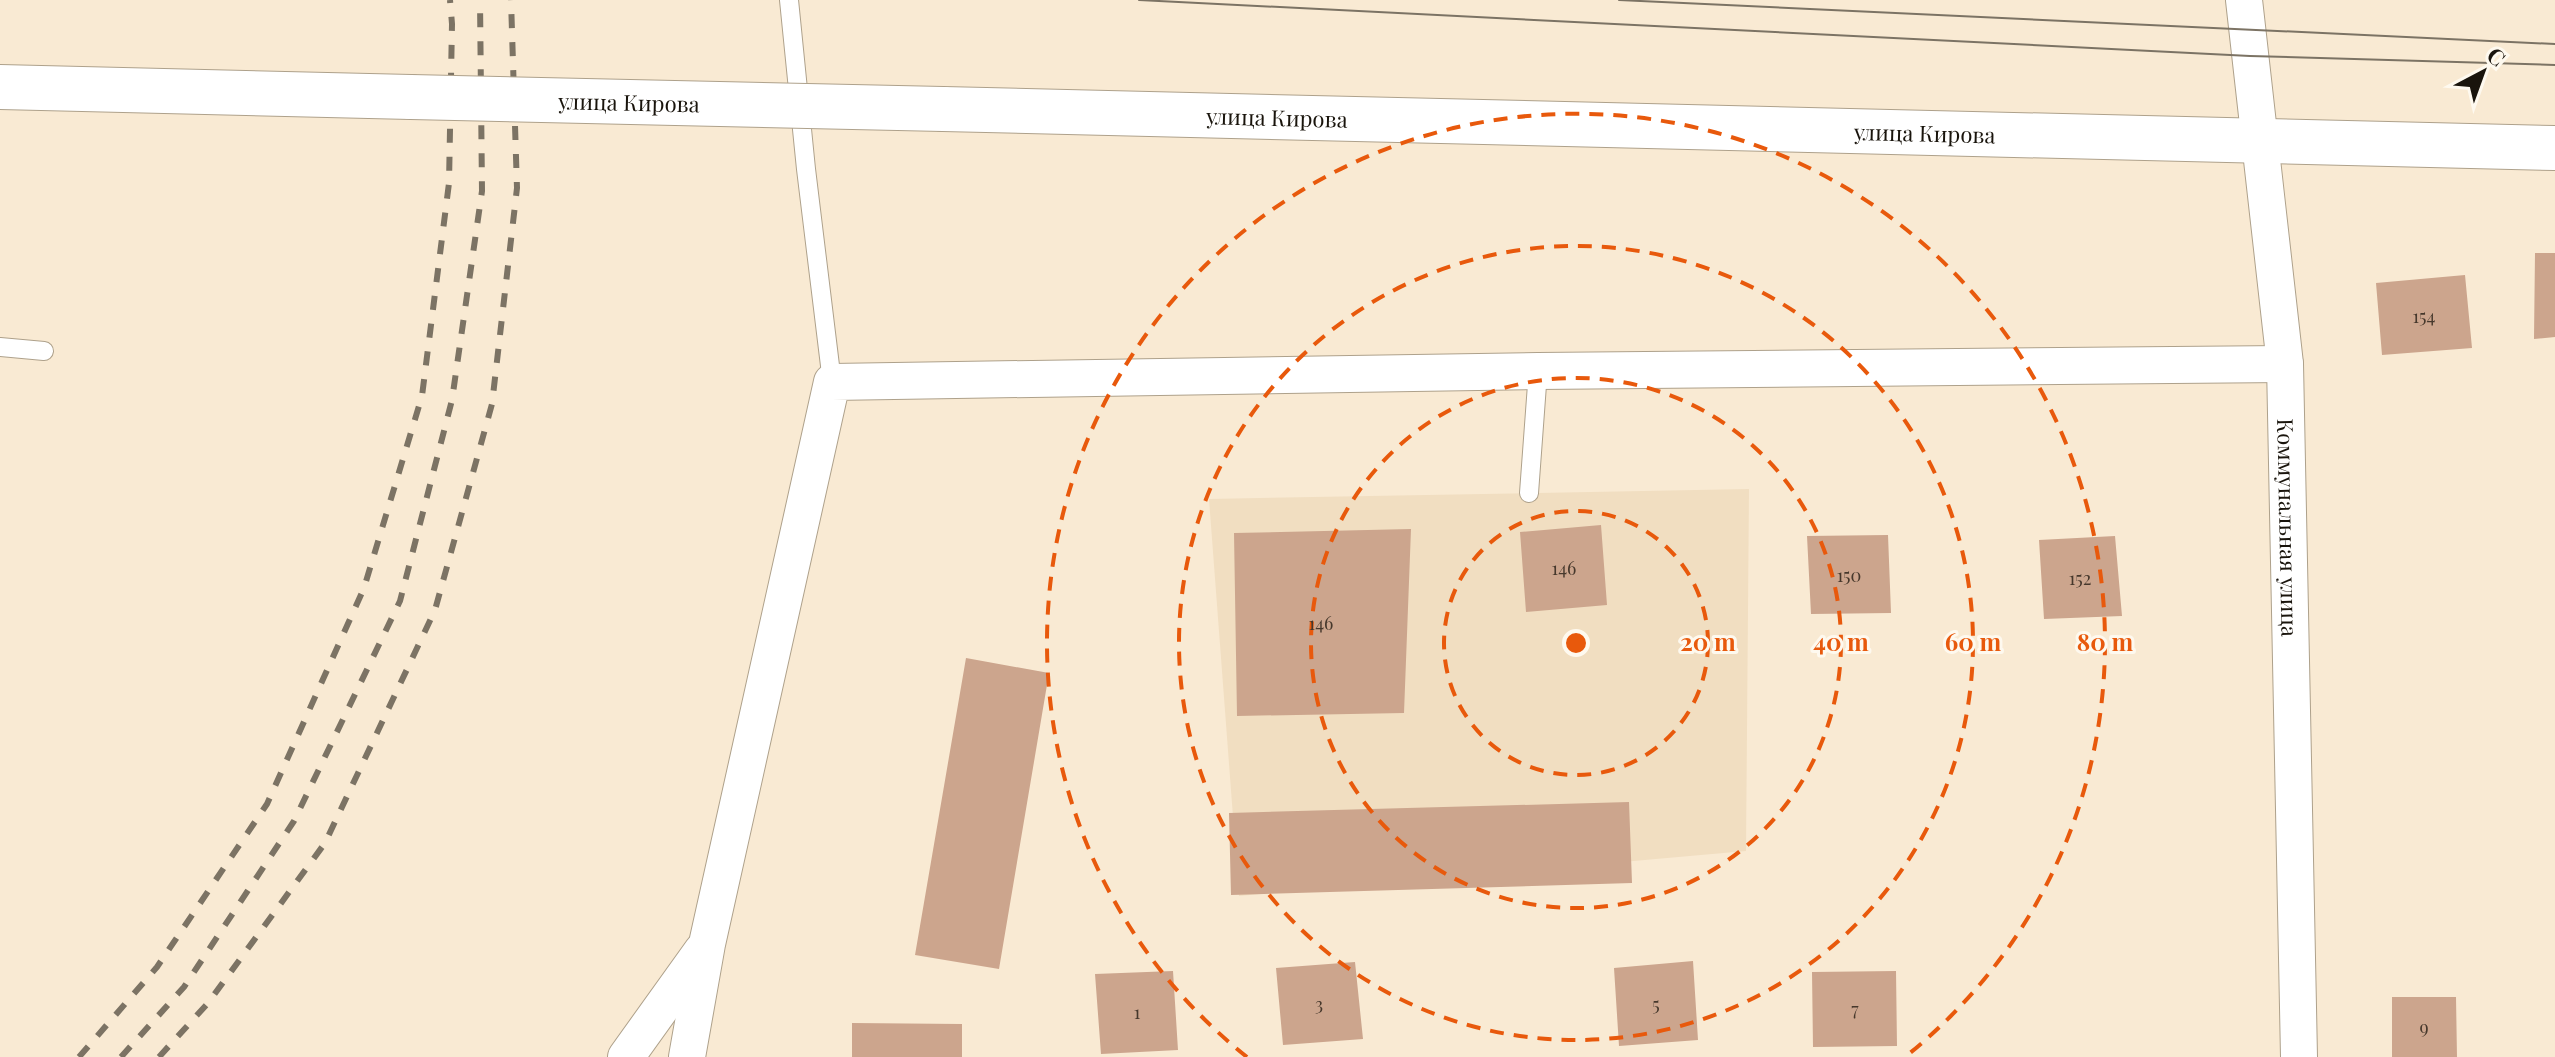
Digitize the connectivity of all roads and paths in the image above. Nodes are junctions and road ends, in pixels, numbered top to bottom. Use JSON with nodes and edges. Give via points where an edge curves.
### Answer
{"nodes":[{"id":1,"x":789,"y":0,"type":"edge"},
{"id":2,"x":2244,"y":0,"type":"edge"},
{"id":3,"x":0,"y":87,"type":"edge"},
{"id":4,"x":2260,"y":139,"type":"junction"},
{"id":5,"x":2555,"y":148,"type":"edge"},
{"id":6,"x":0,"y":347,"type":"edge"},
{"id":7,"x":44,"y":351,"type":"dead end"},
{"id":8,"x":2285,"y":364,"type":"junction"},
{"id":9,"x":1538,"y":371,"type":"junction"},
{"id":10,"x":832,"y":382,"type":"junction"},
{"id":11,"x":1529,"y":493,"type":"dead end"},
{"id":12,"x":707,"y":944,"type":"junction"},
{"id":13,"x":626,"y":1057,"type":"edge"},
{"id":14,"x":687,"y":1057,"type":"edge"},
{"id":15,"x":2299,"y":1057,"type":"edge"}],
"edges":[{"from":1,"to":10,"type":"lane"},
{"from":2,"to":4,"type":"street","name":"Коммунальная улица"},
{"from":3,"to":4,"type":"main road","name":"улица Кирова","bridge":true},
{"from":4,"to":5,"type":"main road","name":"улица Кирова"},
{"from":4,"to":8,"type":"street","name":"Коммунальная улица"},
{"from":6,"to":7,"type":"lane"},
{"from":8,"to":9,"type":"street"},
{"from":8,"to":15,"type":"street","name":"Коммунальная улица"},
{"from":9,"to":10,"type":"street"},
{"from":9,"to":11,"type":"lane"},
{"from":10,"to":12,"type":"street"},
{"from":12,"to":13,"type":"street"},
{"from":12,"to":14,"type":"street"}]}
